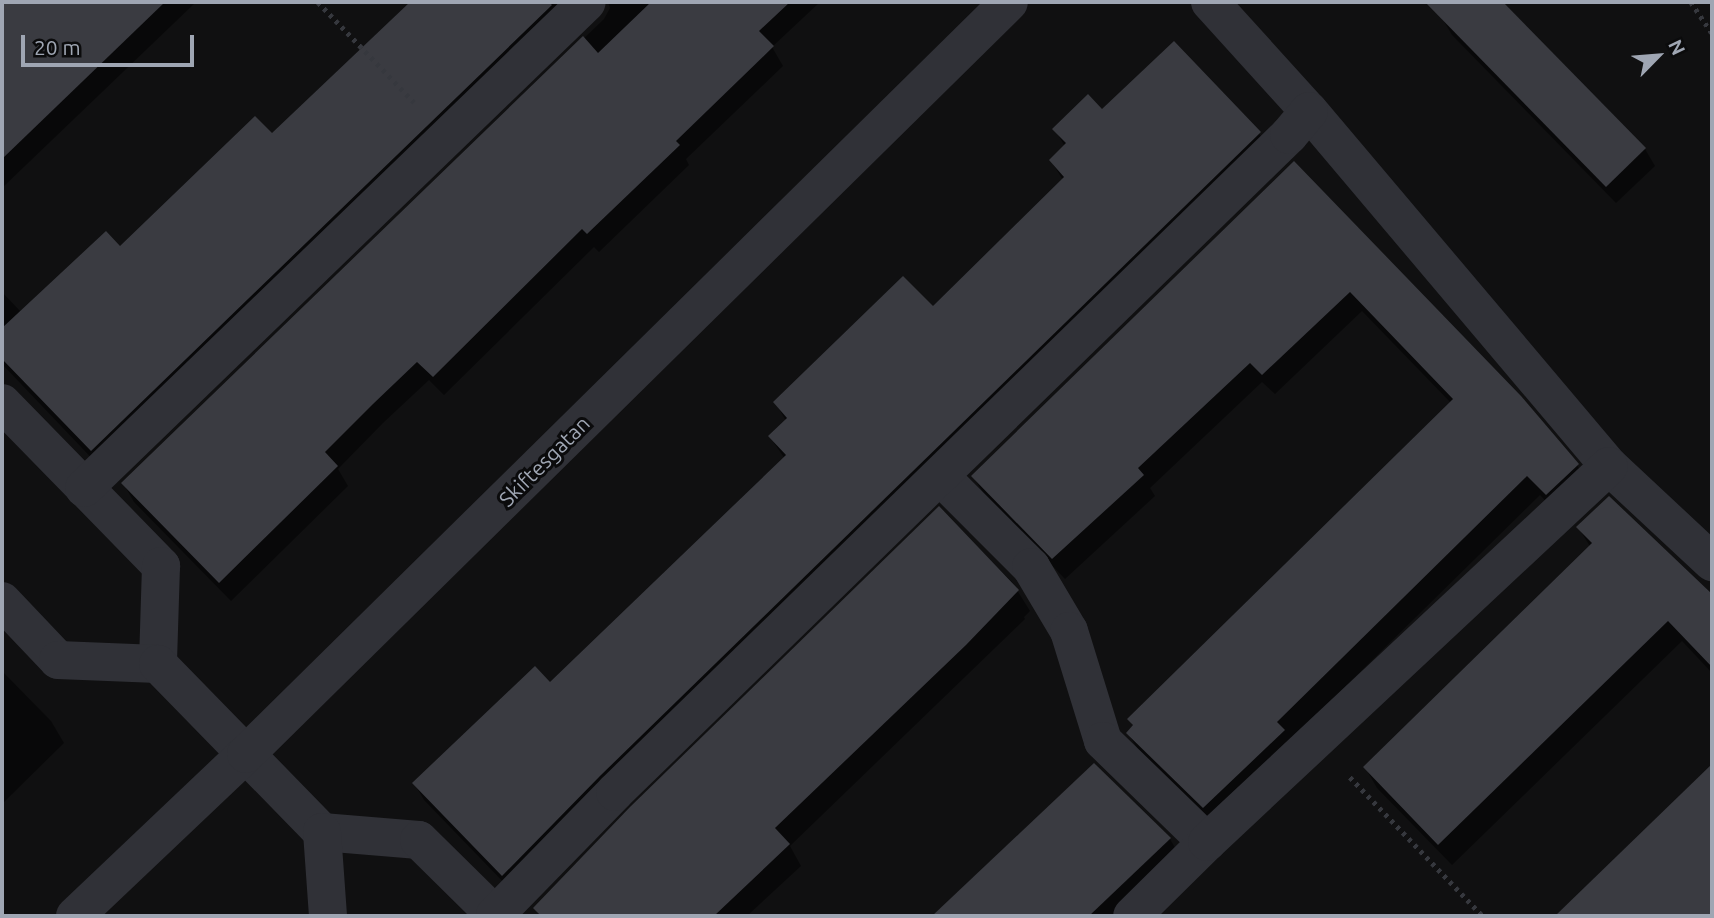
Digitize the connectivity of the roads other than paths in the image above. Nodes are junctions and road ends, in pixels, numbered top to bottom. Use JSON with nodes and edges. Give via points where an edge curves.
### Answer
{"nodes":[{"id":1,"x":587,"y":2,"type":"edge"},
{"id":2,"x":1009,"y":2,"type":"edge"},
{"id":3,"x":1210,"y":2,"type":"edge"},
{"id":4,"x":1309,"y":111,"type":"junction"},
{"id":5,"x":2,"y":404,"type":"edge"},
{"id":6,"x":1609,"y":466,"type":"junction"},
{"id":7,"x":940,"y":476,"type":"junction"},
{"id":8,"x":84,"y":488,"type":"junction"},
{"id":9,"x":1712,"y":562,"type":"edge"},
{"id":10,"x":2,"y":601,"type":"edge"},
{"id":11,"x":158,"y":664,"type":"junction"},
{"id":12,"x":246,"y":754,"type":"junction"},
{"id":13,"x":321,"y":832,"type":"junction"},
{"id":14,"x":1207,"y":842,"type":"junction"},
{"id":15,"x":75,"y":916,"type":"edge"},
{"id":16,"x":328,"y":916,"type":"edge"},
{"id":17,"x":495,"y":916,"type":"edge"},
{"id":18,"x":1132,"y":916,"type":"edge"}],
"edges":[{"from":1,"to":8,"type":"street"},
{"from":2,"to":12,"type":"street","name":"Skiftesgatan"},
{"from":3,"to":4,"type":"street"},
{"from":4,"to":6,"type":"street"},
{"from":4,"to":7,"type":"street"},
{"from":5,"to":8,"type":"street"},
{"from":6,"to":9,"type":"street"},
{"from":6,"to":14,"type":"street"},
{"from":7,"to":14,"type":"street","via":[[1031,567],[1069,631],[1103,741]]},
{"from":7,"to":17,"type":"street","via":[[615,792]]},
{"from":8,"to":11,"type":"street","via":[[161,566]]},
{"from":10,"to":11,"type":"street","via":[[58,660]]},
{"from":11,"to":12,"type":"street"},
{"from":12,"to":13,"type":"street"},
{"from":12,"to":15,"type":"street","name":"Skiftesgatan"},
{"from":13,"to":16,"type":"street"},
{"from":13,"to":17,"type":"street","via":[[419,840]]},
{"from":14,"to":18,"type":"street"}]}
